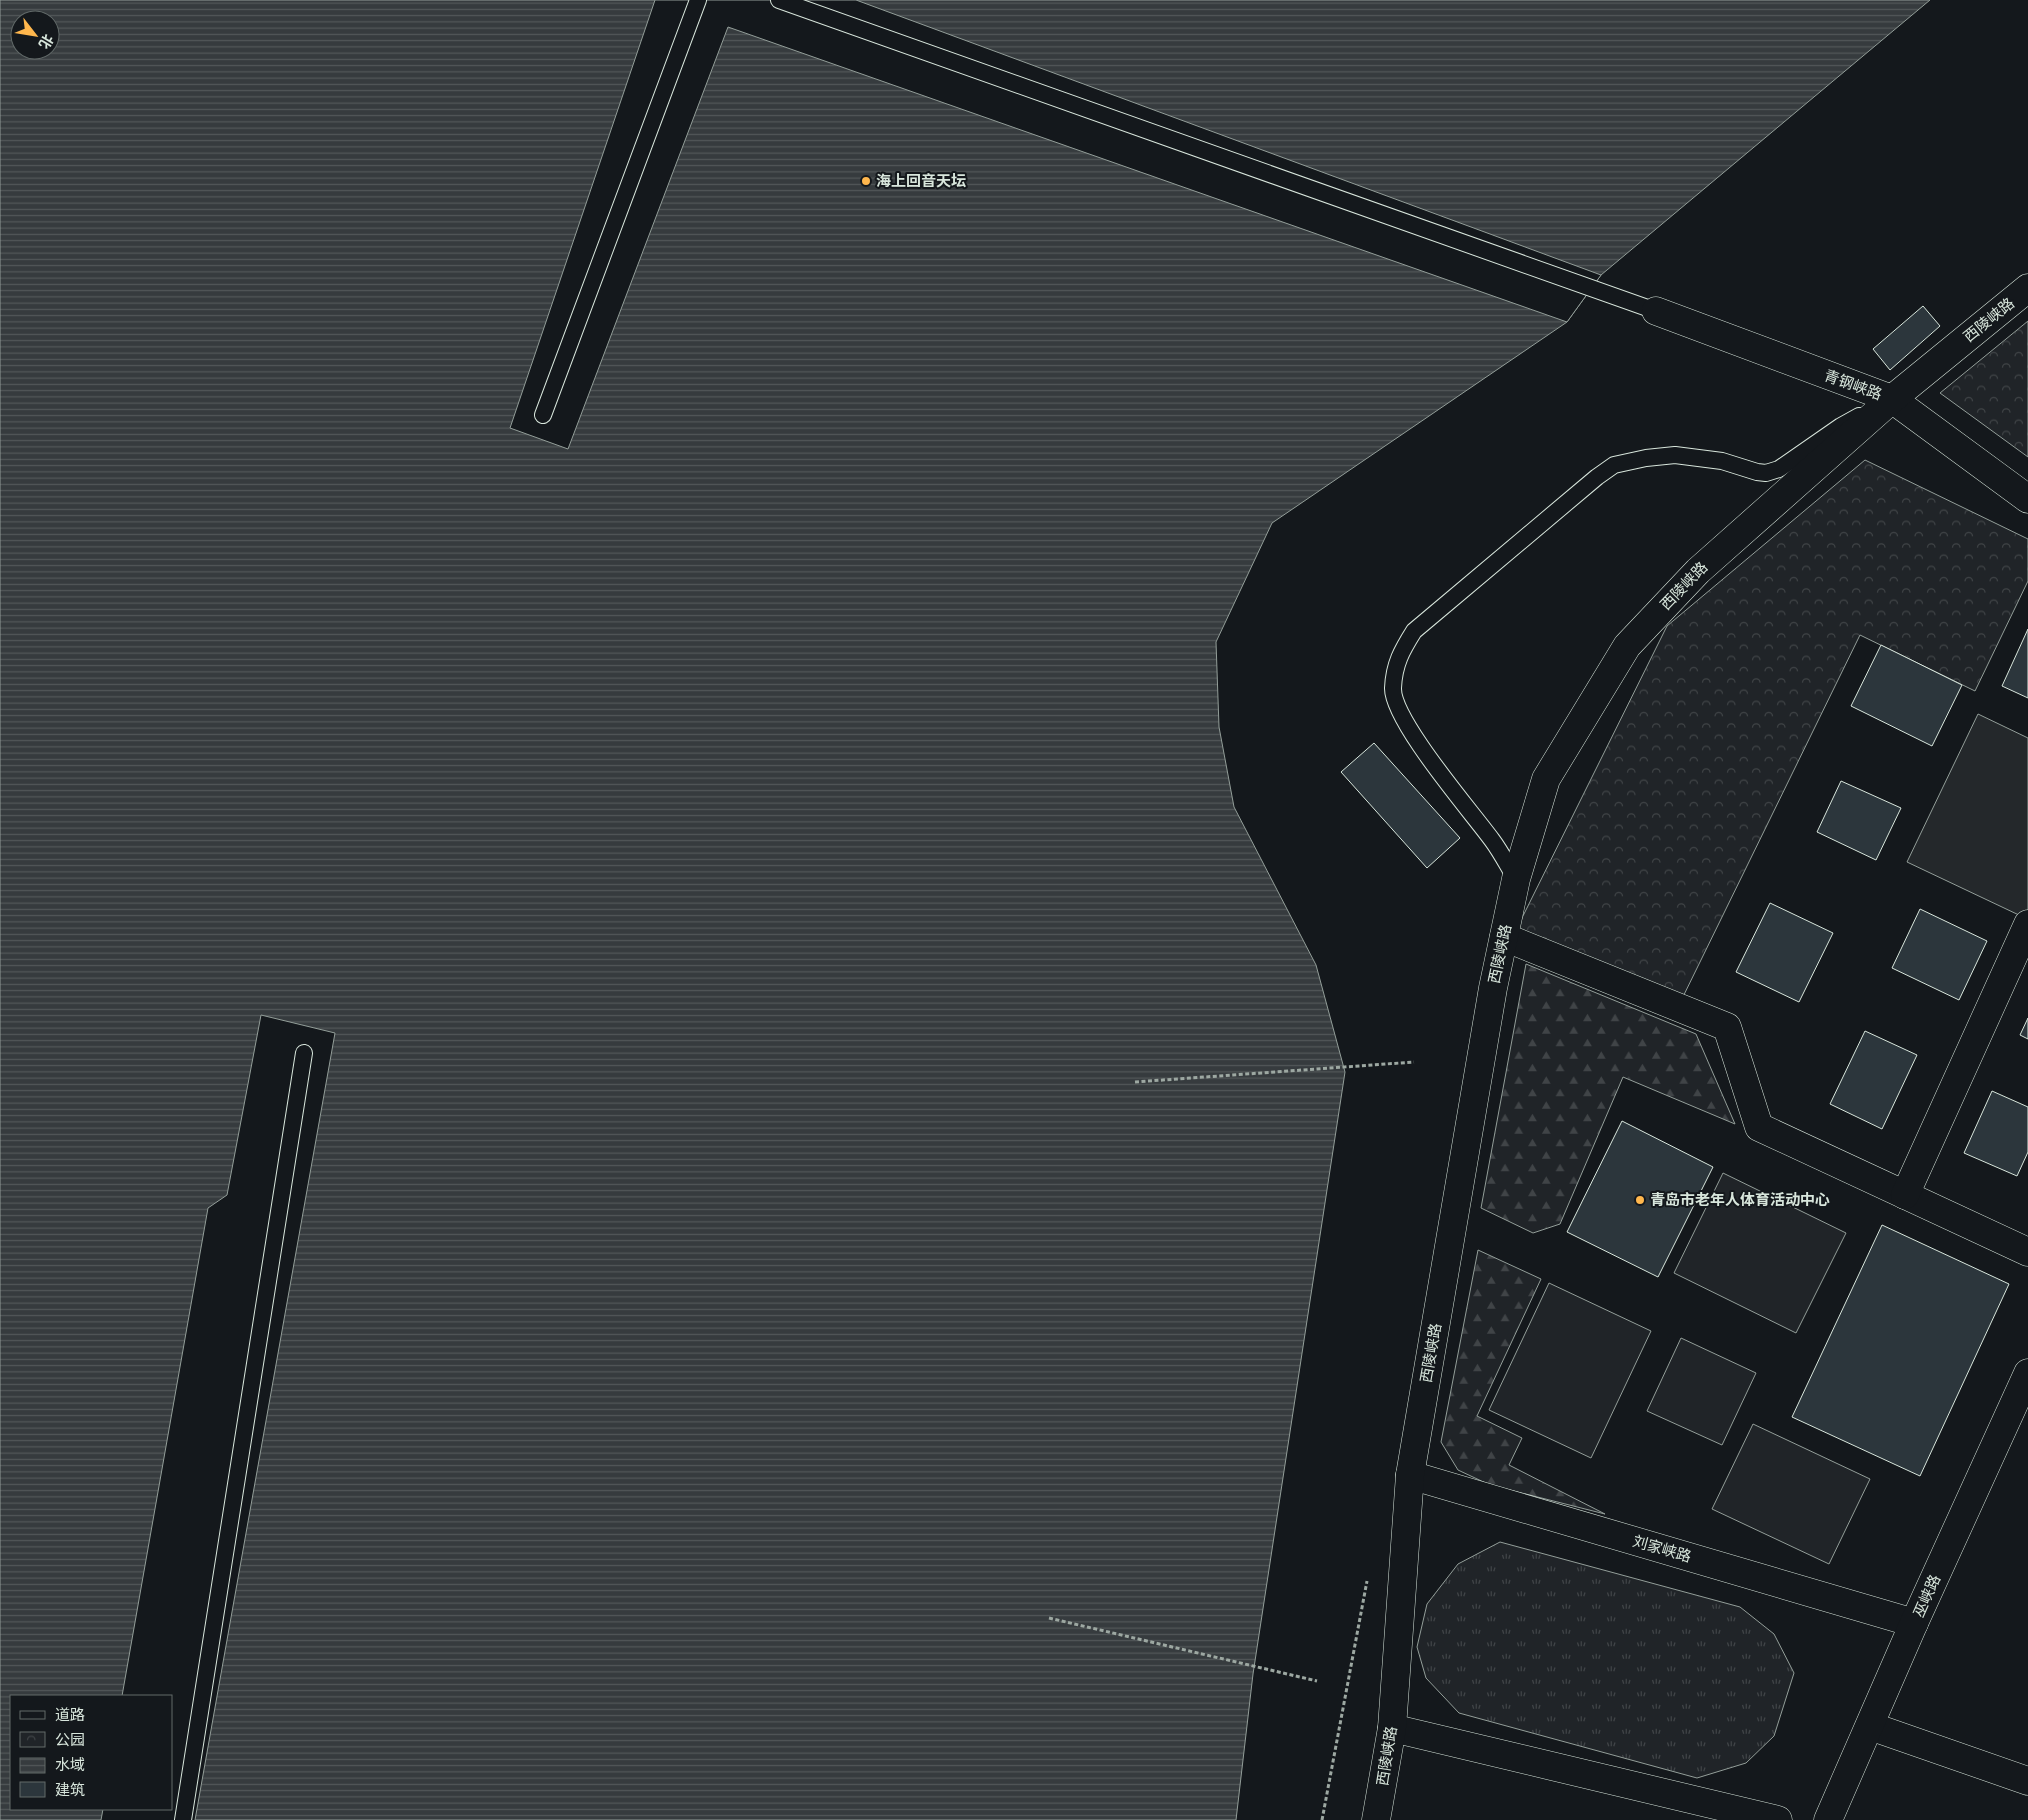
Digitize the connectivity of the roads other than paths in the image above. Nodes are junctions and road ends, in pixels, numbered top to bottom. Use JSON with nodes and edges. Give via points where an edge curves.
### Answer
{"nodes":[{"id":1,"x":698,"y":0,"type":"edge"},
{"id":2,"x":779,"y":0,"type":"edge"},
{"id":3,"x":2028,"y":288,"type":"edge"},
{"id":4,"x":1656,"y":311,"type":"joint"},
{"id":5,"x":1892,"y":399,"type":"junction"},
{"id":6,"x":543,"y":415,"type":"dead end"},
{"id":7,"x":2028,"y":499,"type":"edge"},
{"id":8,"x":1516,"y":879,"type":"junction"},
{"id":9,"x":2028,"y":924,"type":"edge"},
{"id":10,"x":1504,"y":937,"type":"junction"},
{"id":11,"x":304,"y":1053,"type":"dead end"},
{"id":12,"x":1906,"y":1195,"type":"junction"},
{"id":13,"x":2028,"y":1252,"type":"edge"},
{"id":14,"x":2028,"y":1373,"type":"edge"},
{"id":15,"x":1410,"y":1475,"type":"junction"},
{"id":16,"x":1914,"y":1623,"type":"junction"},
{"id":17,"x":1870,"y":1726,"type":"junction"},
{"id":18,"x":1392,"y":1728,"type":"junction"},
{"id":19,"x":2028,"y":1781,"type":"edge"},
{"id":20,"x":183,"y":1820,"type":"edge"},
{"id":21,"x":1376,"y":1820,"type":"edge"},
{"id":22,"x":1778,"y":1820,"type":"edge"},
{"id":23,"x":1828,"y":1820,"type":"edge"}],
"edges":[{"from":1,"to":6,"type":"lane"},
{"from":2,"to":4,"type":"lane"},
{"from":3,"to":5,"type":"street","name":"西陵峡路"},
{"from":4,"to":5,"type":"street","name":"青钢峡路"},
{"from":5,"to":7,"type":"street","name":"青钢峡路"},
{"from":5,"to":8,"type":"street","name":"西陵峡路","via":[[1698,570],[1627,646],[1546,779]]},
{"from":5,"to":8,"type":"lane","via":[[1841,426],[1779,469],[1766,473],[1722,461],[1675,455],[1614,465],[1414,631],[1398,657],[1393,689],[1402,718],[1494,842]]},
{"from":8,"to":10,"type":"street","name":"西陵峡路"},
{"from":9,"to":12,"type":"street"},
{"from":10,"to":12,"type":"street","via":[[1727,1027],[1759,1128]]},
{"from":10,"to":15,"type":"street","name":"西陵峡路"},
{"from":11,"to":20,"type":"lane"},
{"from":12,"to":13,"type":"street"},
{"from":14,"to":16,"type":"street","name":"巫峡路"},
{"from":15,"to":16,"type":"street","name":"刘家峡路"},
{"from":15,"to":18,"type":"street","name":"西陵峡路"},
{"from":16,"to":17,"type":"street","name":"巫峡路"},
{"from":17,"to":19,"type":"street"},
{"from":17,"to":23,"type":"street","name":"巫峡路"},
{"from":18,"to":21,"type":"street","name":"西陵峡路"},
{"from":18,"to":22,"type":"street"}]}
